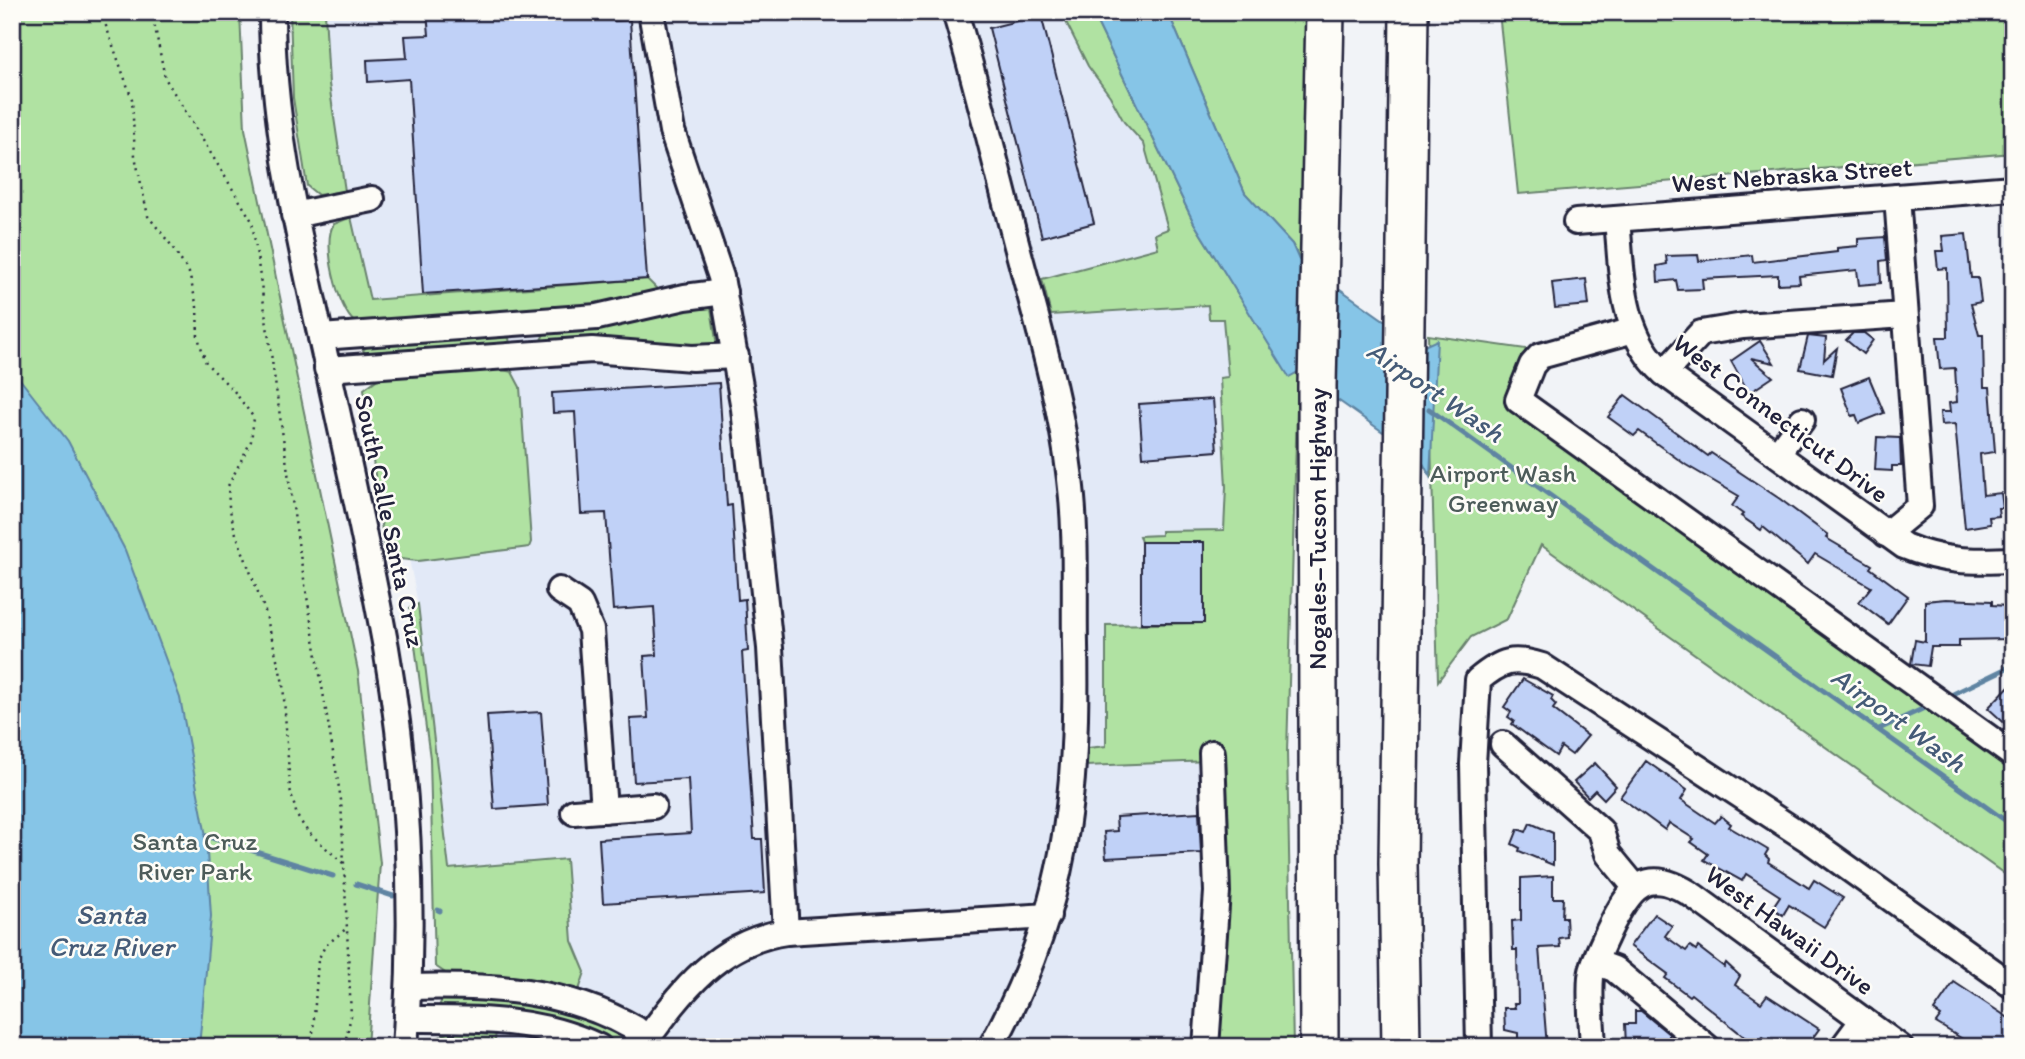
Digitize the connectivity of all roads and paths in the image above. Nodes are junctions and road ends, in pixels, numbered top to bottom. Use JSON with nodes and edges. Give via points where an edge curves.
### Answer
{"nodes":[{"id":1,"x":101,"y":12,"type":"edge"},
{"id":2,"x":152,"y":12,"type":"edge"},
{"id":3,"x":272,"y":12,"type":"edge"},
{"id":4,"x":652,"y":12,"type":"edge"},
{"id":5,"x":955,"y":12,"type":"edge"},
{"id":6,"x":1325,"y":12,"type":"edge"},
{"id":7,"x":1409,"y":12,"type":"edge"},
{"id":8,"x":2013,"y":188,"type":"edge"},
{"id":9,"x":1897,"y":197,"type":"junction"},
{"id":10,"x":372,"y":199,"type":"dead end"},
{"id":11,"x":294,"y":215,"type":"junction"},
{"id":12,"x":1617,"y":219,"type":"junction"},
{"id":13,"x":1576,"y":222,"type":"dead end"},
{"id":14,"x":724,"y":292,"type":"junction"},
{"id":15,"x":1905,"y":315,"type":"junction"},
{"id":16,"x":1634,"y":330,"type":"junction"},
{"id":17,"x":321,"y":337,"type":"junction"},
{"id":18,"x":736,"y":356,"type":"junction"},
{"id":19,"x":327,"y":369,"type":"junction"},
{"id":20,"x":1664,"y":373,"type":"junction"},
{"id":21,"x":1802,"y":421,"type":"dead end"},
{"id":22,"x":1778,"y":453,"type":"junction"},
{"id":23,"x":1885,"y":534,"type":"junction"},
{"id":24,"x":2013,"y":560,"type":"edge"},
{"id":25,"x":559,"y":590,"type":"dead end"},
{"id":26,"x":1503,"y":744,"type":"dead end"},
{"id":27,"x":1212,"y":753,"type":"dead end"},
{"id":28,"x":2013,"y":755,"type":"edge"},
{"id":29,"x":653,"y":806,"type":"dead end"},
{"id":30,"x":604,"y":810,"type":"junction"},
{"id":31,"x":574,"y":812,"type":"dead end"},
{"id":32,"x":344,"y":864,"type":"junction"},
{"id":33,"x":1638,"y":887,"type":"junction"},
{"id":34,"x":1048,"y":916,"type":"junction"},
{"id":35,"x":347,"y":928,"type":"junction"},
{"id":36,"x":786,"y":932,"type":"junction"},
{"id":37,"x":1595,"y":962,"type":"junction"},
{"id":38,"x":2013,"y":986,"type":"edge"},
{"id":39,"x":409,"y":987,"type":"junction"},
{"id":40,"x":407,"y":1019,"type":"junction"},
{"id":41,"x":1863,"y":1020,"type":"junction"},
{"id":42,"x":312,"y":1047,"type":"edge"},
{"id":43,"x":344,"y":1047,"type":"edge"},
{"id":44,"x":405,"y":1047,"type":"edge"},
{"id":45,"x":599,"y":1047,"type":"edge"},
{"id":46,"x":640,"y":1047,"type":"edge"},
{"id":47,"x":990,"y":1047,"type":"edge"},
{"id":48,"x":1206,"y":1047,"type":"edge"},
{"id":49,"x":1319,"y":1047,"type":"edge"},
{"id":50,"x":1401,"y":1047,"type":"edge"},
{"id":51,"x":1479,"y":1047,"type":"edge"},
{"id":52,"x":1593,"y":1047,"type":"edge"},
{"id":53,"x":1707,"y":1047,"type":"edge"},
{"id":54,"x":1843,"y":1047,"type":"edge"},
{"id":55,"x":1900,"y":1047,"type":"edge"}],
"edges":[{"from":1,"to":32,"type":"path","via":[[132,99],[135,156],[148,216],[189,273],[206,363],[254,418],[251,441],[228,486],[229,506],[265,611],[283,683],[290,789],[297,816]]},
{"from":2,"to":32,"type":"path","via":[[165,78],[252,222],[341,800]]},
{"from":3,"to":11,"type":"street","name":"South Calle Santa Cruz","via":[[276,111]]},
{"from":4,"to":14,"type":"street","via":[[672,131]]},
{"from":5,"to":34,"type":"street","via":[[1044,352],[1073,499],[1075,752],[1067,834]]},
{"from":6,"to":49,"type":"highway","name":"Nogales–Tucson Highway","via":[[1317,386]]},
{"from":7,"to":50,"type":"highway","via":[[1398,849]]},
{"from":8,"to":9,"type":"street","name":"West Nebraska Street"},
{"from":9,"to":12,"type":"street","name":"West Nebraska Street"},
{"from":9,"to":15,"type":"street"},
{"from":10,"to":11,"type":"street"},
{"from":11,"to":17,"type":"street","name":"South Calle Santa Cruz"},
{"from":12,"to":13,"type":"street","name":"West Nebraska Street"},
{"from":12,"to":16,"type":"street","name":"West Connecticut Drive","via":[[1625,301]]},
{"from":14,"to":17,"type":"street","via":[[597,317]]},
{"from":14,"to":18,"type":"street"},
{"from":15,"to":20,"type":"street","via":[[1701,333]]},
{"from":15,"to":23,"type":"street","via":[[1920,506]]},
{"from":16,"to":20,"type":"street","name":"West Connecticut Drive","via":[[1638,342]]},
{"from":16,"to":28,"type":"street","via":[[1540,356],[1518,400]]},
{"from":17,"to":19,"type":"street","name":"South Calle Santa Cruz"},
{"from":18,"to":19,"type":"street","via":[[692,358],[592,350]]},
{"from":18,"to":36,"type":"street","via":[[766,602]]},
{"from":19,"to":39,"type":"street","name":"South Calle Santa Cruz","via":[[380,615],[403,763]]},
{"from":20,"to":22,"type":"street","name":"West Connecticut Drive"},
{"from":21,"to":22,"type":"street"},
{"from":22,"to":23,"type":"street","name":"West Connecticut Drive"},
{"from":23,"to":24,"type":"street","name":"West Connecticut Drive","via":[[1936,559]]},
{"from":25,"to":30,"type":"street","via":[[580,604],[591,629]]},
{"from":26,"to":33,"type":"street","via":[[1601,831],[1608,854]]},
{"from":27,"to":48,"type":"street","via":[[1217,891]]},
{"from":29,"to":30,"type":"street"},
{"from":30,"to":31,"type":"street"},
{"from":32,"to":35,"type":"path"},
{"from":33,"to":37,"type":"street","via":[[1617,914]]},
{"from":33,"to":41,"type":"street","name":"West Hawaii Drive","via":[[1659,879],[1677,884]]},
{"from":34,"to":36,"type":"street"},
{"from":34,"to":47,"type":"street","via":[[1028,970]]},
{"from":35,"to":42,"type":"path","via":[[325,946],[318,960]]},
{"from":35,"to":43,"type":"path","via":[[351,1016]]},
{"from":36,"to":46,"type":"street","via":[[746,943],[712,962]]},
{"from":37,"to":52,"type":"street","via":[[1591,978]]},
{"from":37,"to":53,"type":"street","via":[[1614,969]]},
{"from":38,"to":51,"type":"street","via":[[1812,842],[1542,666],[1518,658],[1492,668],[1478,680],[1473,764]]},
{"from":39,"to":40,"type":"street","name":"South Calle Santa Cruz"},
{"from":39,"to":46,"type":"street","via":[[502,987],[566,999],[636,1029]]},
{"from":40,"to":44,"type":"street","name":"South Calle Santa Cruz"},
{"from":40,"to":45,"type":"street","via":[[507,1019],[557,1030]]},
{"from":41,"to":54,"type":"street"},
{"from":41,"to":55,"type":"street","name":"West Hawaii Drive"}]}
